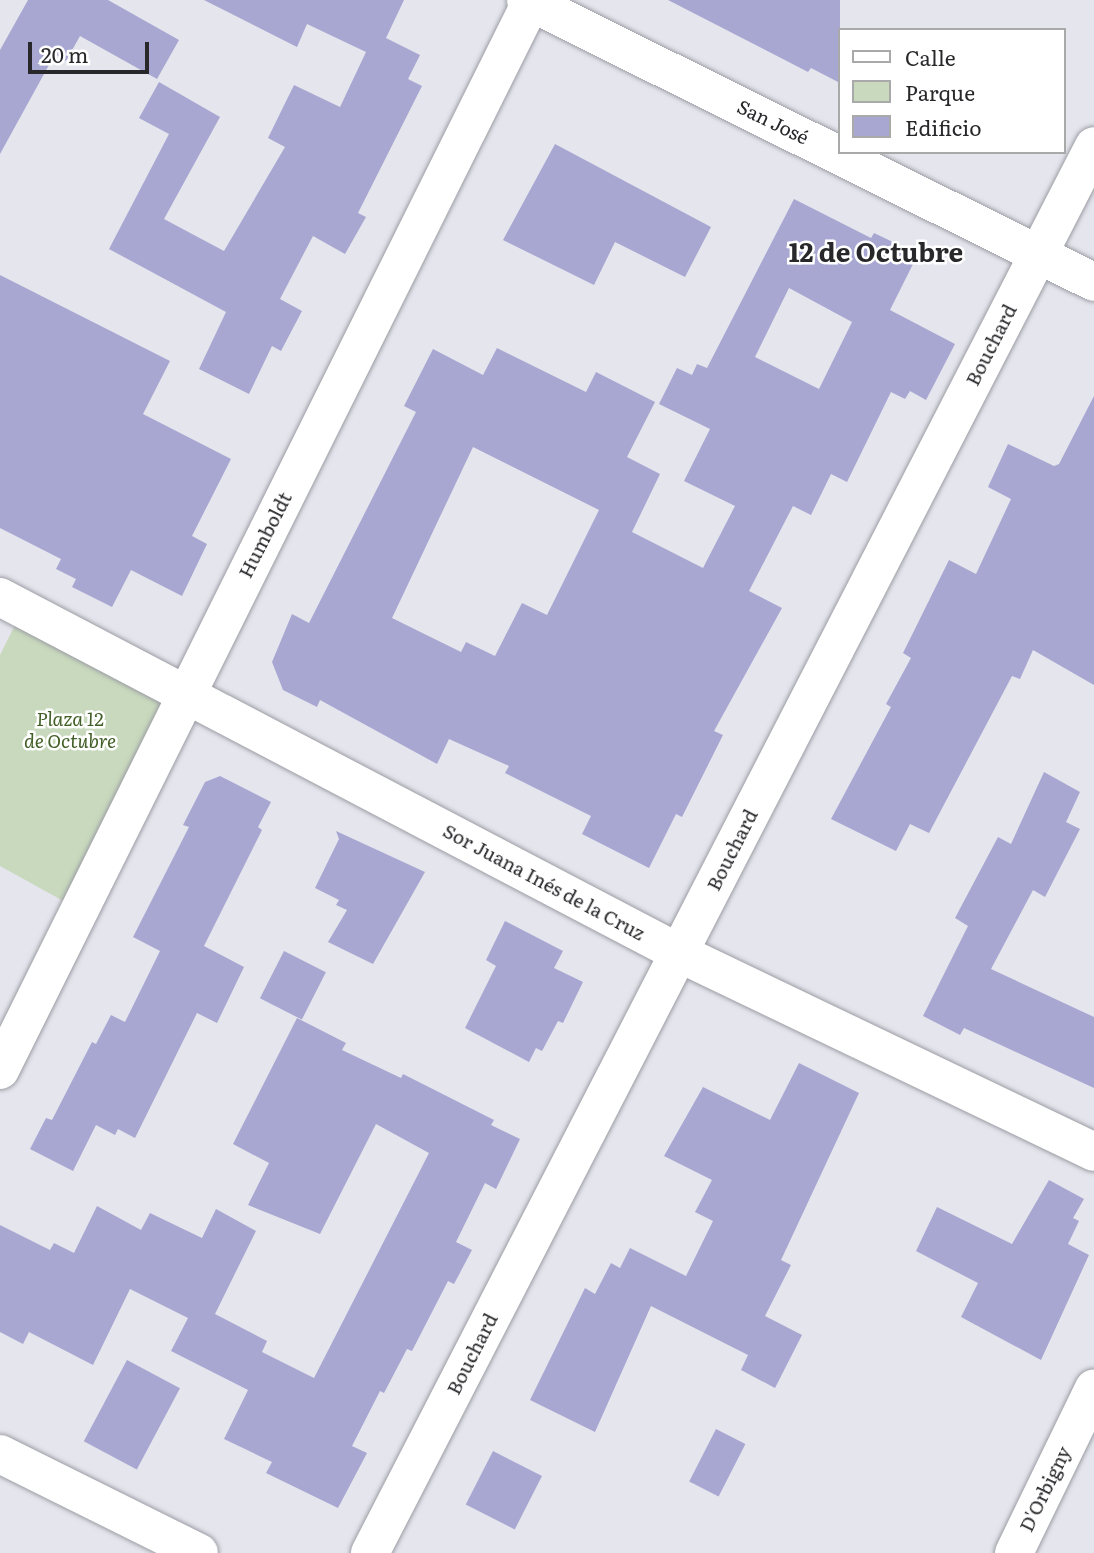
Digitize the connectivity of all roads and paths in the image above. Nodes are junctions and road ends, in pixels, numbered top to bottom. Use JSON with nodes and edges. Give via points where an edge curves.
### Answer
{"nodes":[{"id":1,"x":530,"y":1,"type":"edge"},
{"id":2,"x":1094,"y":146,"type":"edge"},
{"id":3,"x":838,"y":154,"type":"edge"},
{"id":4,"x":838,"y":154,"type":"edge"},
{"id":5,"x":1038,"y":253,"type":"junction"},
{"id":6,"x":1094,"y":282,"type":"edge"},
{"id":7,"x":0,"y":597,"type":"edge"},
{"id":8,"x":186,"y":692,"type":"junction"},
{"id":9,"x":678,"y":953,"type":"junction"},
{"id":10,"x":0,"y":1070,"type":"edge"},
{"id":11,"x":1094,"y":1153,"type":"edge"},
{"id":12,"x":1094,"y":1388,"type":"edge"},
{"id":13,"x":0,"y":1454,"type":"edge"},
{"id":14,"x":199,"y":1553,"type":"edge"},
{"id":15,"x":370,"y":1553,"type":"edge"},
{"id":16,"x":1014,"y":1553,"type":"edge"}],
"edges":[{"from":1,"to":4,"type":"street","name":"San José"},
{"from":1,"to":8,"type":"street","name":"Humboldt"},
{"from":2,"to":5,"type":"street","name":"Bouchard"},
{"from":3,"to":5,"type":"street","name":"San José"},
{"from":5,"to":6,"type":"street","name":"San José"},
{"from":5,"to":9,"type":"street","name":"Bouchard"},
{"from":7,"to":8,"type":"street","name":"Sor Juana Inés de la Cruz"},
{"from":8,"to":9,"type":"street","name":"Sor Juana Inés de la Cruz"},
{"from":8,"to":10,"type":"street","name":"Humboldt"},
{"from":9,"to":11,"type":"street","name":"Sor Juana Inés de la Cruz"},
{"from":9,"to":15,"type":"street","name":"Bouchard"},
{"from":12,"to":16,"type":"street","name":"D'Orbigny"},
{"from":13,"to":14,"type":"street"}]}
